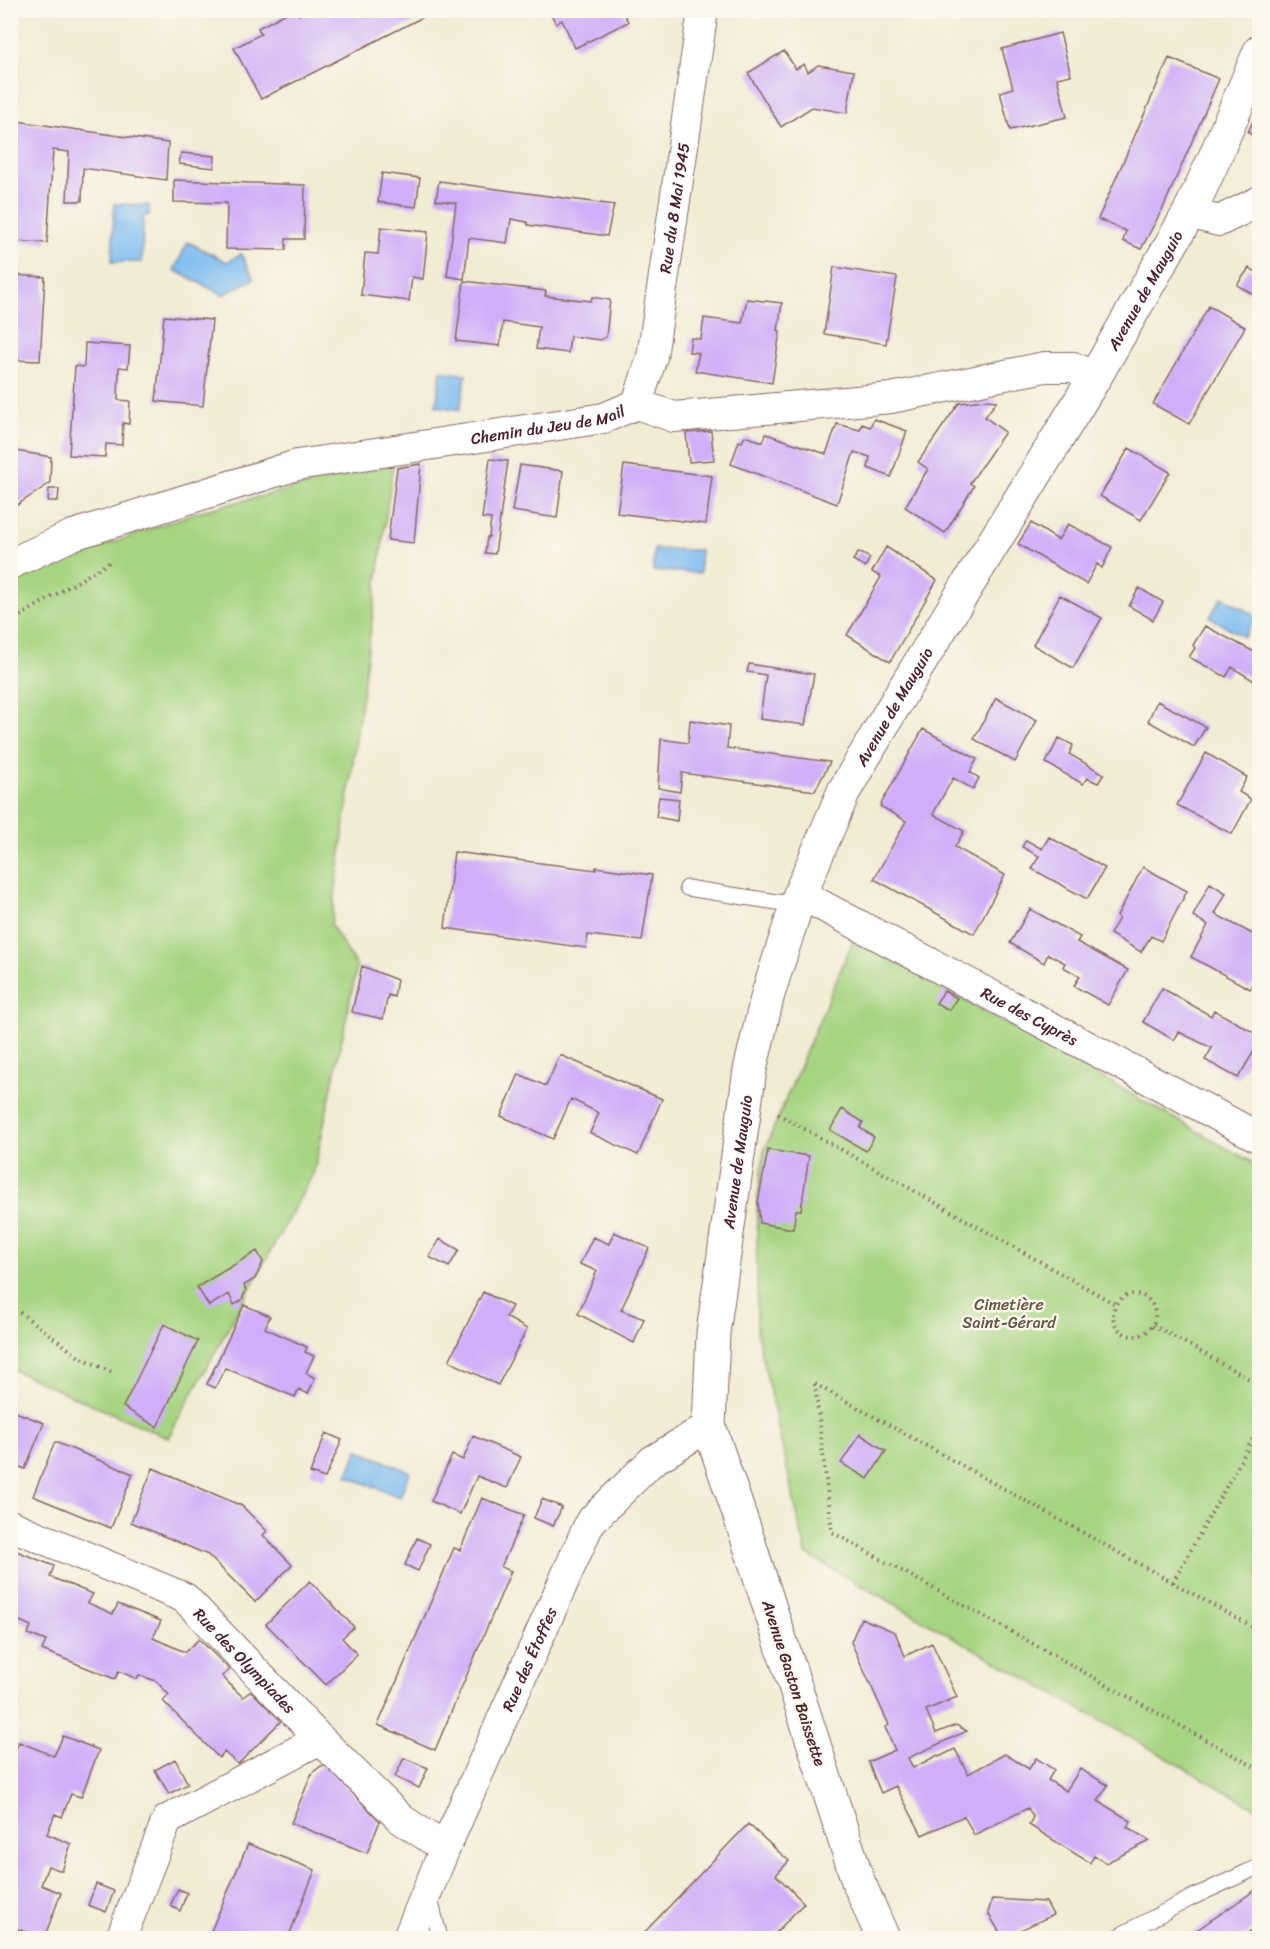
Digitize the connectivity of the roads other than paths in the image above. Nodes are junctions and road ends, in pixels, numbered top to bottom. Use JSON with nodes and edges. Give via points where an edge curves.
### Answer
{"nodes":[{"id":1,"x":703,"y":10,"type":"edge"},
{"id":2,"x":1260,"y":51,"type":"edge"},
{"id":3,"x":1260,"y":201,"type":"edge"},
{"id":4,"x":1189,"y":213,"type":"junction"},
{"id":5,"x":1095,"y":377,"type":"junction"},
{"id":6,"x":637,"y":405,"type":"junction"},
{"id":7,"x":10,"y":564,"type":"edge"},
{"id":8,"x":687,"y":888,"type":"dead end"},
{"id":9,"x":798,"y":899,"type":"junction"},
{"id":10,"x":1249,"y":1133,"type":"edge"},
{"id":11,"x":709,"y":1426,"type":"junction"},
{"id":12,"x":10,"y":1525,"type":"edge"},
{"id":13,"x":320,"y":1739,"type":"junction"},
{"id":14,"x":445,"y":1848,"type":"junction"},
{"id":15,"x":1260,"y":1866,"type":"edge"},
{"id":16,"x":428,"y":1889,"type":"junction"},
{"id":17,"x":121,"y":1938,"type":"edge"},
{"id":18,"x":408,"y":1938,"type":"edge"},
{"id":19,"x":440,"y":1938,"type":"edge"},
{"id":20,"x":883,"y":1938,"type":"edge"},
{"id":21,"x":1115,"y":1938,"type":"edge"}],
"edges":[{"from":1,"to":6,"type":"street","name":"Rue du 8 Mai 1945","via":[[652,357]]},
{"from":2,"to":4,"type":"main road","name":"Avenue de Mauguio"},
{"from":3,"to":4,"type":"street","via":[[1219,221]]},
{"from":4,"to":5,"type":"main road","name":"Avenue de Mauguio"},
{"from":5,"to":6,"type":"street","name":"Chemin du Jeu de Mail","via":[[1073,367],[1045,367],[891,398],[674,417]]},
{"from":5,"to":9,"type":"main road","name":"Avenue de Mauguio","via":[[850,782]]},
{"from":6,"to":7,"type":"street","name":"Chemin du Jeu de Mail","via":[[604,418],[297,465],[73,535]]},
{"from":8,"to":9,"type":"lane"},
{"from":9,"to":10,"type":"street","name":"Rue des Cyprès"},
{"from":9,"to":11,"type":"main road","name":"Avenue de Mauguio","via":[[768,994],[748,1080],[713,1333]]},
{"from":11,"to":14,"type":"street","name":"Rue des Étoffes","via":[[652,1461],[590,1522]]},
{"from":11,"to":20,"type":"main road","name":"Avenue Gaston Baissette","via":[[858,1881]]},
{"from":12,"to":13,"type":"street","name":"Rue des Olympiades","via":[[186,1598]]},
{"from":13,"to":14,"type":"street","name":"Rue des Olympiades","via":[[401,1819]]},
{"from":13,"to":17,"type":"street","via":[[167,1820]]},
{"from":14,"to":16,"type":"street","name":"Rue des Étoffes"},
{"from":15,"to":21,"type":"lane"},
{"from":16,"to":18,"type":"street","name":"Rue des Étoffes"},
{"from":16,"to":19,"type":"lane"}]}
